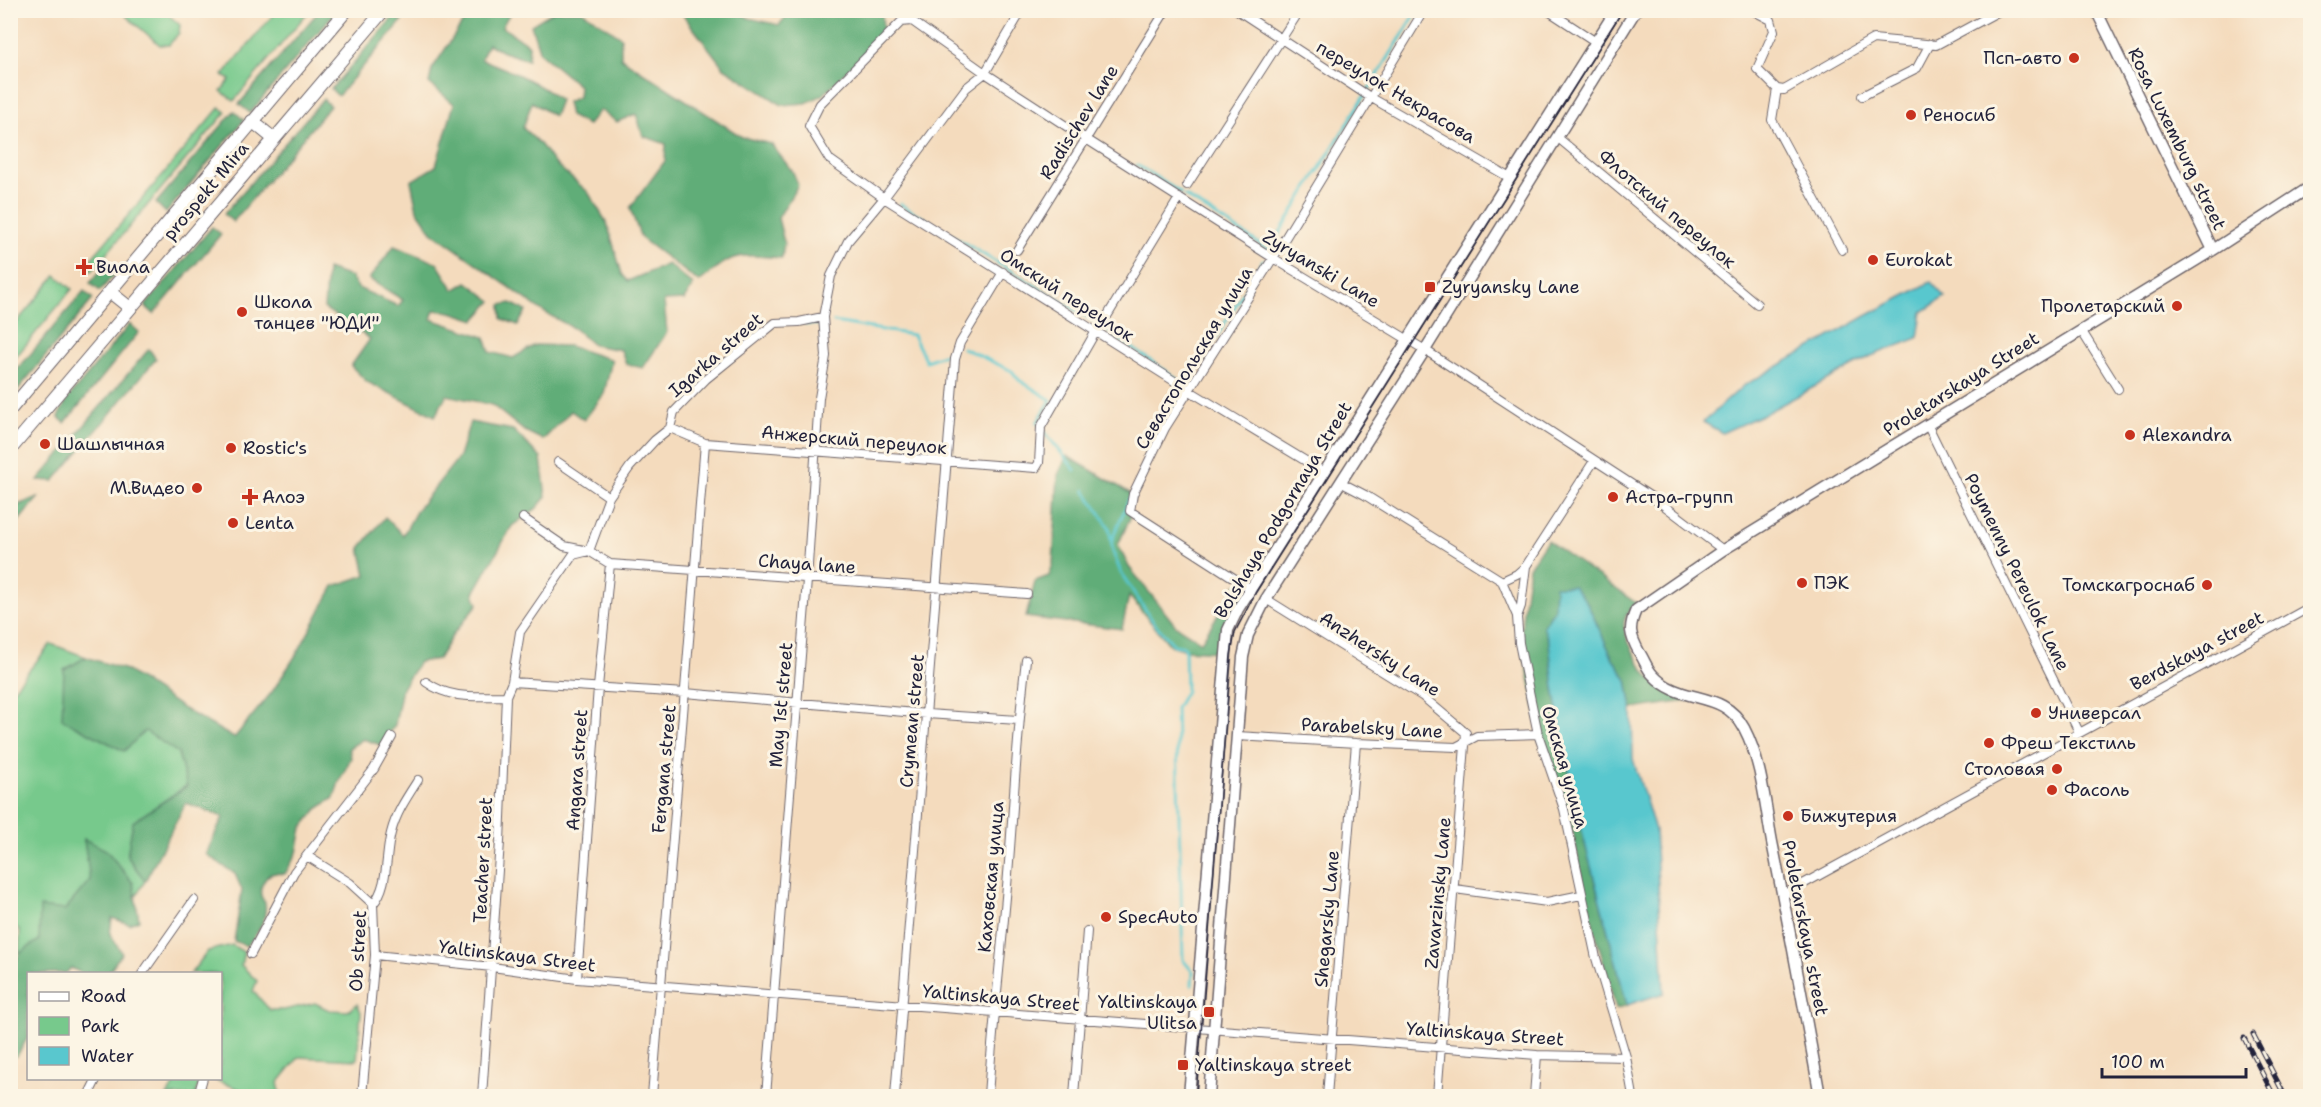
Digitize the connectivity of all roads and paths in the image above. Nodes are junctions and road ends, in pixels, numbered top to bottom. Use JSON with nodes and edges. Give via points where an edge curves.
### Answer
{"nodes":[{"id":1,"x":347,"y":10,"type":"edge"},
{"id":2,"x":384,"y":10,"type":"edge"},
{"id":3,"x":1022,"y":10,"type":"edge"},
{"id":4,"x":1166,"y":10,"type":"edge"},
{"id":5,"x":1237,"y":10,"type":"edge"},
{"id":6,"x":1300,"y":10,"type":"edge"},
{"id":7,"x":1424,"y":10,"type":"edge"},
{"id":8,"x":1547,"y":10,"type":"edge"},
{"id":9,"x":1616,"y":10,"type":"edge"},
{"id":10,"x":1636,"y":10,"type":"edge"},
{"id":11,"x":1752,"y":10,"type":"edge"},
{"id":12,"x":2001,"y":10,"type":"edge"},
{"id":13,"x":2096,"y":10,"type":"edge"},
{"id":14,"x":1282,"y":39,"type":"junction"},
{"id":15,"x":1596,"y":42,"type":"junction"},
{"id":16,"x":1930,"y":45,"type":"junction"},
{"id":17,"x":985,"y":73,"type":"junction"},
{"id":18,"x":1777,"y":89,"type":"junction"},
{"id":19,"x":1862,"y":96,"type":"dead end"},
{"id":20,"x":1370,"y":97,"type":"junction"},
{"id":21,"x":252,"y":121,"type":"junction"},
{"id":22,"x":809,"y":126,"type":"joint"},
{"id":23,"x":1557,"y":138,"type":"junction"},
{"id":24,"x":274,"y":139,"type":"junction"},
{"id":25,"x":1086,"y":139,"type":"junction"},
{"id":26,"x":1510,"y":178,"type":"junction"},
{"id":27,"x":1187,"y":186,"type":"dead end"},
{"id":28,"x":2310,"y":187,"type":"edge"},
{"id":29,"x":884,"y":198,"type":"junction"},
{"id":30,"x":1179,"y":198,"type":"junction"},
{"id":31,"x":1017,"y":250,"type":"dead end"},
{"id":32,"x":1842,"y":250,"type":"dead end"},
{"id":33,"x":2213,"y":250,"type":"junction"},
{"id":34,"x":1273,"y":258,"type":"junction"},
{"id":35,"x":1003,"y":272,"type":"junction"},
{"id":36,"x":110,"y":292,"type":"junction"},
{"id":37,"x":1757,"y":304,"type":"dead end"},
{"id":38,"x":130,"y":308,"type":"junction"},
{"id":39,"x":823,"y":317,"type":"junction"},
{"id":40,"x":1106,"y":318,"type":"dead end"},
{"id":41,"x":2081,"y":330,"type":"junction"},
{"id":42,"x":1096,"y":331,"type":"junction"},
{"id":43,"x":1407,"y":339,"type":"junction"},
{"id":44,"x":1425,"y":350,"type":"junction"},
{"id":45,"x":2118,"y":389,"type":"dead end"},
{"id":46,"x":1190,"y":391,"type":"junction"},
{"id":47,"x":10,"y":410,"type":"edge"},
{"id":48,"x":1927,"y":424,"type":"junction"},
{"id":49,"x":670,"y":428,"type":"junction"},
{"id":50,"x":705,"y":443,"type":"junction"},
{"id":51,"x":10,"y":450,"type":"edge"},
{"id":52,"x":816,"y":452,"type":"junction"},
{"id":53,"x":1594,"y":461,"type":"junction"},
{"id":54,"x":558,"y":462,"type":"dead end"},
{"id":55,"x":948,"y":463,"type":"junction"},
{"id":56,"x":1324,"y":472,"type":"junction"},
{"id":57,"x":1342,"y":483,"type":"junction"},
{"id":58,"x":609,"y":497,"type":"junction"},
{"id":59,"x":522,"y":518,"type":"dead end"},
{"id":60,"x":1724,"y":550,"type":"junction"},
{"id":61,"x":589,"y":551,"type":"junction"},
{"id":62,"x":610,"y":564,"type":"junction"},
{"id":63,"x":1526,"y":567,"type":"junction"},
{"id":64,"x":695,"y":571,"type":"junction"},
{"id":65,"x":807,"y":580,"type":"junction"},
{"id":66,"x":1502,"y":581,"type":"junction"},
{"id":67,"x":937,"y":589,"type":"junction"},
{"id":68,"x":1251,"y":589,"type":"junction"},
{"id":69,"x":1027,"y":594,"type":"dead end"},
{"id":70,"x":1266,"y":599,"type":"junction"},
{"id":71,"x":2310,"y":607,"type":"edge"},
{"id":72,"x":1517,"y":617,"type":"junction"},
{"id":73,"x":1026,"y":660,"type":"dead end"},
{"id":74,"x":426,"y":682,"type":"dead end"},
{"id":75,"x":512,"y":682,"type":"junction"},
{"id":76,"x":598,"y":687,"type":"junction"},
{"id":77,"x":685,"y":693,"type":"junction"},
{"id":78,"x":506,"y":696,"type":"junction"},
{"id":79,"x":796,"y":701,"type":"junction"},
{"id":80,"x":927,"y":714,"type":"junction"},
{"id":81,"x":1018,"y":720,"type":"junction"},
{"id":82,"x":2079,"y":732,"type":"junction"},
{"id":83,"x":1538,"y":734,"type":"junction"},
{"id":84,"x":1237,"y":736,"type":"junction"},
{"id":85,"x":392,"y":737,"type":"dead end"},
{"id":86,"x":1466,"y":741,"type":"junction"},
{"id":87,"x":1356,"y":744,"type":"junction"},
{"id":88,"x":418,"y":780,"type":"dead end"},
{"id":89,"x":307,"y":856,"type":"junction"},
{"id":90,"x":1455,"y":889,"type":"junction"},
{"id":91,"x":1581,"y":895,"type":"junction"},
{"id":92,"x":1783,"y":895,"type":"junction"},
{"id":93,"x":194,"y":900,"type":"dead end"},
{"id":94,"x":373,"y":904,"type":"junction"},
{"id":95,"x":1088,"y":931,"type":"dead end"},
{"id":96,"x":251,"y":954,"type":"dead end"},
{"id":97,"x":375,"y":955,"type":"junction"},
{"id":98,"x":492,"y":967,"type":"junction"},
{"id":99,"x":143,"y":972,"type":"edge"},
{"id":100,"x":578,"y":979,"type":"junction"},
{"id":101,"x":662,"y":985,"type":"junction"},
{"id":102,"x":773,"y":995,"type":"junction"},
{"id":103,"x":904,"y":1004,"type":"junction"},
{"id":104,"x":993,"y":1013,"type":"junction"},
{"id":105,"x":1080,"y":1020,"type":"junction"},
{"id":106,"x":1194,"y":1029,"type":"junction"},
{"id":107,"x":1215,"y":1031,"type":"junction"},
{"id":108,"x":1332,"y":1037,"type":"junction"},
{"id":109,"x":1440,"y":1046,"type":"junction"},
{"id":110,"x":1537,"y":1055,"type":"junction"},
{"id":111,"x":1626,"y":1057,"type":"junction"},
{"id":112,"x":97,"y":1080,"type":"edge"},
{"id":113,"x":202,"y":1080,"type":"edge"},
{"id":114,"x":88,"y":1096,"type":"edge"},
{"id":115,"x":198,"y":1096,"type":"edge"},
{"id":116,"x":363,"y":1096,"type":"edge"},
{"id":117,"x":482,"y":1096,"type":"edge"},
{"id":118,"x":652,"y":1096,"type":"edge"},
{"id":119,"x":766,"y":1096,"type":"edge"},
{"id":120,"x":895,"y":1096,"type":"edge"},
{"id":121,"x":988,"y":1096,"type":"edge"},
{"id":122,"x":1074,"y":1096,"type":"edge"},
{"id":123,"x":1189,"y":1096,"type":"edge"},
{"id":124,"x":1209,"y":1096,"type":"edge"},
{"id":125,"x":1328,"y":1096,"type":"edge"},
{"id":126,"x":1437,"y":1096,"type":"edge"},
{"id":127,"x":1534,"y":1096,"type":"edge"},
{"id":128,"x":1633,"y":1096,"type":"edge"},
{"id":129,"x":1820,"y":1096,"type":"edge"}],
"edges":[{"from":1,"to":21,"type":"main road","name":"prospekt Mira"},
{"from":2,"to":24,"type":"main road","name":"prospekt Mira"},
{"from":3,"to":17,"type":"street"},
{"from":4,"to":25,"type":"street","name":"Radischev lane"},
{"from":5,"to":14,"type":"street","name":"переулок Некрасова"},
{"from":6,"to":14,"type":"street"},
{"from":7,"to":20,"type":"street","name":"Севастопольская улица"},
{"from":8,"to":15,"type":"street"},
{"from":9,"to":15,"type":"main road","name":"Bolshaya Podgornaya Street"},
{"from":10,"to":23,"type":"main road","name":"Bolshaya Podgornaya Street"},
{"from":11,"to":18,"type":"street","via":[[1771,20],[1774,31],[1757,69]]},
{"from":12,"to":16,"type":"street"},
{"from":13,"to":33,"type":"main road","name":"Rosa Luxemburg street"},
{"from":14,"to":20,"type":"street","name":"переулок Некрасова"},
{"from":14,"to":27,"type":"street"},
{"from":15,"to":26,"type":"main road","name":"Bolshaya Podgornaya Street"},
{"from":16,"to":18,"type":"street","via":[[1873,39],[1784,90]]},
{"from":16,"to":19,"type":"street","via":[[1917,68]]},
{"from":17,"to":22,"type":"street","name":"Zyryanski Lane","via":[[912,21],[901,22],[820,104]]},
{"from":17,"to":25,"type":"street","name":"Zyryanski Lane"},
{"from":17,"to":29,"type":"street","via":[[966,88]]},
{"from":18,"to":32,"type":"street","via":[[1772,120]]},
{"from":20,"to":26,"type":"street","name":"переулок Некрасова"},
{"from":20,"to":34,"type":"street","name":"Севастопольская улица"},
{"from":21,"to":24,"type":"main road"},
{"from":21,"to":36,"type":"main road","name":"prospekt Mira"},
{"from":22,"to":29,"type":"street","name":"Омский переулок","via":[[830,159]]},
{"from":23,"to":37,"type":"street","name":"Флотский переулок"},
{"from":23,"to":44,"type":"main road","name":"Bolshaya Podgornaya Street"},
{"from":24,"to":38,"type":"main road","name":"prospekt Mira"},
{"from":25,"to":30,"type":"street","name":"Zyryanski Lane"},
{"from":25,"to":31,"type":"street","name":"Radischev lane"},
{"from":26,"to":43,"type":"main road","name":"Bolshaya Podgornaya Street"},
{"from":28,"to":33,"type":"main road","name":"Proletarskaya Street"},
{"from":29,"to":35,"type":"street","name":"Омский переулок"},
{"from":29,"to":39,"type":"street","via":[[848,241],[831,276]]},
{"from":30,"to":34,"type":"street","name":"Zyryanski Lane"},
{"from":30,"to":40,"type":"street"},
{"from":33,"to":41,"type":"main road","name":"Proletarskaya Street"},
{"from":34,"to":43,"type":"street","name":"Zyryanski Lane"},
{"from":34,"to":46,"type":"street","name":"Севастопольская улица"},
{"from":35,"to":42,"type":"street","name":"Омский переулок"},
{"from":35,"to":55,"type":"street","name":"Crymean street","via":[[955,359]]},
{"from":36,"to":38,"type":"main road"},
{"from":36,"to":47,"type":"main road","name":"prospekt Mira"},
{"from":38,"to":51,"type":"main road","name":"prospekt Mira"},
{"from":39,"to":49,"type":"street","name":"Igarka street","via":[[775,323],[698,387],[674,412]]},
{"from":39,"to":52,"type":"street","name":"May 1st street","via":[[825,356]]},
{"from":41,"to":45,"type":"street"},
{"from":41,"to":48,"type":"main road","name":"Proletarskaya Street"},
{"from":42,"to":46,"type":"street","name":"Омский переулок"},
{"from":42,"to":55,"type":"street","name":"Анжерский переулок","via":[[1040,429],[1038,466],[1034,469]]},
{"from":43,"to":44,"type":"street","name":"Zyryanski Lane"},
{"from":43,"to":56,"type":"main road","name":"Bolshaya Podgornaya Street"},
{"from":44,"to":53,"type":"street","name":"Zyryanski Lane"},
{"from":44,"to":57,"type":"main road","name":"Bolshaya Podgornaya Street"},
{"from":46,"to":56,"type":"street","name":"Омский переулок"},
{"from":46,"to":68,"type":"street","name":"Севастопольская улица","via":[[1165,428],[1133,494],[1130,511]]},
{"from":48,"to":60,"type":"main road","name":"Proletarskaya Street"},
{"from":48,"to":82,"type":"street","name":"Poymenny Pereulok Lane"},
{"from":49,"to":50,"type":"street","name":"Анжерский переулок"},
{"from":49,"to":58,"type":"street","name":"Igarka street","via":[[630,467]]},
{"from":50,"to":52,"type":"street","name":"Анжерский переулок"},
{"from":50,"to":64,"type":"street","name":"Fergana street"},
{"from":52,"to":55,"type":"street","name":"Анжерский переулок"},
{"from":52,"to":65,"type":"street","name":"May 1st street"},
{"from":53,"to":60,"type":"street","name":"Zyryanski Lane"},
{"from":53,"to":63,"type":"street","name":"Омская улица"},
{"from":54,"to":58,"type":"street"},
{"from":55,"to":67,"type":"street","name":"Crymean street"},
{"from":56,"to":68,"type":"main road","name":"Bolshaya Podgornaya Street"},
{"from":57,"to":66,"type":"street"},
{"from":57,"to":70,"type":"main road","name":"Bolshaya Podgornaya Street"},
{"from":58,"to":61,"type":"street","name":"Igarka street"},
{"from":59,"to":61,"type":"street","name":"Chaya lane","via":[[564,546]]},
{"from":60,"to":92,"type":"main road","name":"Proletarskaya Street","via":[[1636,610],[1630,624],[1632,639],[1653,675],[1675,691],[1719,702],[1743,726],[1758,769]]},
{"from":61,"to":62,"type":"street","name":"Chaya lane"},
{"from":61,"to":75,"type":"street","via":[[573,555],[520,632]]},
{"from":62,"to":64,"type":"street","name":"Chaya lane"},
{"from":62,"to":76,"type":"street","name":"Angara street"},
{"from":63,"to":66,"type":"street"},
{"from":63,"to":72,"type":"street","name":"Омская улица"},
{"from":64,"to":65,"type":"street","name":"Chaya lane"},
{"from":64,"to":77,"type":"street","name":"Fergana street"},
{"from":65,"to":67,"type":"street","name":"Chaya lane"},
{"from":65,"to":79,"type":"street","name":"May 1st street"},
{"from":66,"to":72,"type":"street"},
{"from":67,"to":69,"type":"street","name":"Chaya lane"},
{"from":67,"to":80,"type":"street","name":"Crymean street"},
{"from":68,"to":106,"type":"main road","name":"Bolshaya Podgornaya Street","via":[[1228,630]]},
{"from":70,"to":84,"type":"main road","name":"Bolshaya Podgornaya Street","via":[[1248,635],[1243,657]]},
{"from":70,"to":86,"type":"street","name":"Anzhersky Lane","via":[[1422,696],[1466,733]]},
{"from":71,"to":82,"type":"street","name":"Berdskaya street"},
{"from":72,"to":83,"type":"street","name":"Омская улица"},
{"from":73,"to":81,"type":"street","name":"Каховская улица"},
{"from":74,"to":78,"type":"street","via":[[439,691],[458,696]]},
{"from":75,"to":76,"type":"street"},
{"from":75,"to":78,"type":"street"},
{"from":76,"to":77,"type":"street"},
{"from":76,"to":100,"type":"street","name":"Angara street"},
{"from":77,"to":79,"type":"street"},
{"from":77,"to":101,"type":"street","name":"Fergana street"},
{"from":78,"to":98,"type":"street","name":"Teacher street"},
{"from":79,"to":80,"type":"street"},
{"from":79,"to":102,"type":"street","name":"May 1st street"},
{"from":80,"to":81,"type":"street"},
{"from":80,"to":103,"type":"street","name":"Crymean street"},
{"from":81,"to":104,"type":"street","name":"Каховская улица","via":[[1008,874]]},
{"from":82,"to":92,"type":"street","name":"Berdskaya street"},
{"from":83,"to":86,"type":"street","name":"Parabelsky Lane","via":[[1477,736]]},
{"from":83,"to":91,"type":"street","name":"Омская улица","via":[[1564,809]]},
{"from":84,"to":87,"type":"street","name":"Parabelsky Lane"},
{"from":84,"to":107,"type":"main road","name":"Bolshaya Podgornaya Street"},
{"from":85,"to":89,"type":"street","via":[[374,769]]},
{"from":86,"to":87,"type":"street","name":"Parabelsky Lane","via":[[1455,747]]},
{"from":86,"to":90,"type":"street","name":"Zavarzinsky Lane"},
{"from":87,"to":108,"type":"street","name":"Shegarsky Lane"},
{"from":88,"to":94,"type":"street","name":"Ob street","via":[[397,812],[381,896]]},
{"from":89,"to":94,"type":"street","via":[[350,883]]},
{"from":89,"to":96,"type":"street","via":[[294,872]]},
{"from":90,"to":91,"type":"street","via":[[1547,902]]},
{"from":90,"to":109,"type":"street","name":"Zavarzinsky Lane"},
{"from":91,"to":111,"type":"street","name":"Омская улица"},
{"from":92,"to":129,"type":"main road","name":"Proletarskaya street"},
{"from":93,"to":99,"type":"street"},
{"from":94,"to":97,"type":"street","name":"Ob street"},
{"from":95,"to":105,"type":"street"},
{"from":97,"to":98,"type":"street","name":"Yaltinskaya Street"},
{"from":97,"to":116,"type":"street","name":"Ob street"},
{"from":98,"to":100,"type":"street","name":"Yaltinskaya Street"},
{"from":98,"to":117,"type":"street","name":"Teacher street"},
{"from":100,"to":101,"type":"street","name":"Yaltinskaya Street"},
{"from":101,"to":102,"type":"street","name":"Yaltinskaya Street"},
{"from":101,"to":118,"type":"street","name":"Fergana street"},
{"from":102,"to":103,"type":"street","name":"Yaltinskaya Street"},
{"from":102,"to":119,"type":"street","name":"May 1st street"},
{"from":103,"to":104,"type":"street","name":"Yaltinskaya Street"},
{"from":103,"to":120,"type":"street","name":"Crymean street"},
{"from":104,"to":105,"type":"street","name":"Yaltinskaya Street"},
{"from":104,"to":121,"type":"street","name":"Каховская улица"},
{"from":105,"to":106,"type":"street","name":"Yaltinskaya Street"},
{"from":105,"to":122,"type":"street"},
{"from":106,"to":107,"type":"street","name":"Yaltinskaya Street"},
{"from":106,"to":123,"type":"main road","name":"Bolshaya Podgornaya Street"},
{"from":107,"to":108,"type":"street","name":"Yaltinskaya Street"},
{"from":107,"to":124,"type":"main road","name":"Bolshaya Podgornaya Street"},
{"from":108,"to":109,"type":"street","name":"Yaltinskaya Street"},
{"from":108,"to":125,"type":"street","name":"Shegarsky Lane"},
{"from":109,"to":110,"type":"street","name":"Yaltinskaya Street"},
{"from":109,"to":126,"type":"street","name":"Zavarzinsky Lane"},
{"from":110,"to":111,"type":"street","name":"Yaltinskaya Street"},
{"from":110,"to":127,"type":"street"},
{"from":111,"to":128,"type":"street","name":"Омская улица"},
{"from":112,"to":114,"type":"street"},
{"from":113,"to":115,"type":"street"}]}
